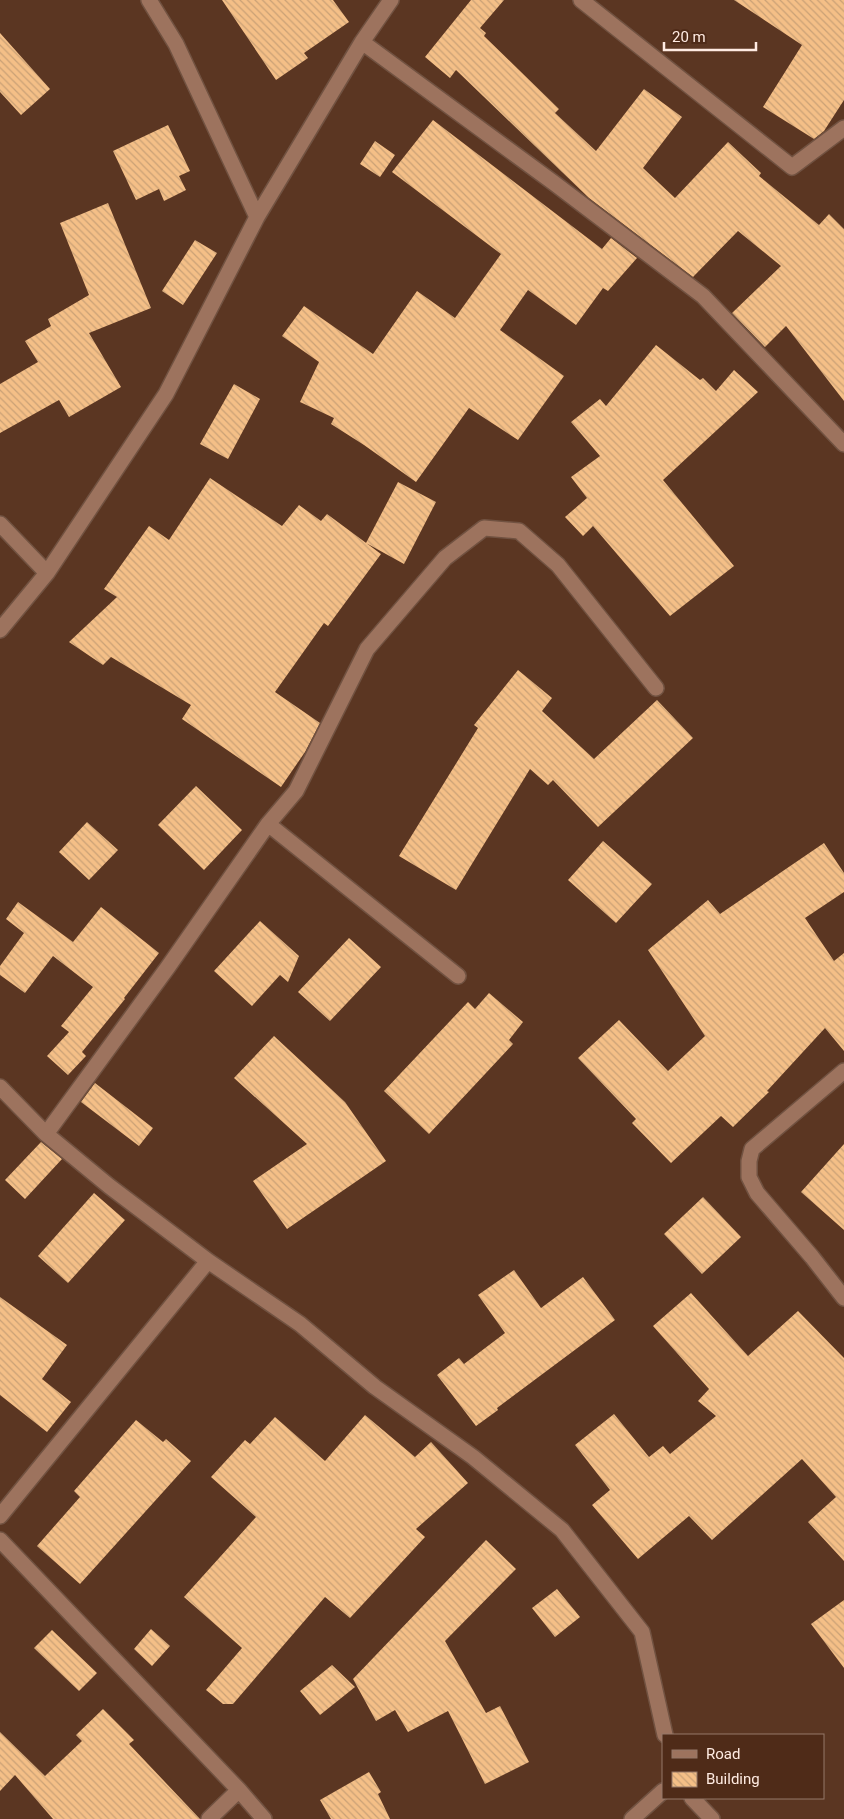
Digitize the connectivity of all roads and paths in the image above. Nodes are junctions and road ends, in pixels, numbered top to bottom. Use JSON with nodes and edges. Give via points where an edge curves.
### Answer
{"nodes":[{"id":1,"x":149,"y":0,"type":"edge"},
{"id":2,"x":391,"y":0,"type":"edge"},
{"id":3,"x":581,"y":0,"type":"edge"},
{"id":4,"x":362,"y":42,"type":"junction"},
{"id":5,"x":844,"y":128,"type":"edge"},
{"id":6,"x":257,"y":217,"type":"junction"},
{"id":7,"x":844,"y":444,"type":"edge"},
{"id":8,"x":0,"y":524,"type":"edge"},
{"id":9,"x":47,"y":573,"type":"junction"},
{"id":10,"x":0,"y":630,"type":"edge"},
{"id":11,"x":656,"y":688,"type":"dead end"},
{"id":12,"x":268,"y":824,"type":"junction"},
{"id":13,"x":458,"y":976,"type":"dead end"},
{"id":14,"x":844,"y":1071,"type":"edge"},
{"id":15,"x":0,"y":1087,"type":"edge"},
{"id":16,"x":46,"y":1134,"type":"junction"},
{"id":17,"x":208,"y":1261,"type":"junction"},
{"id":18,"x":844,"y":1298,"type":"edge"},
{"id":19,"x":0,"y":1516,"type":"edge"},
{"id":20,"x":0,"y":1540,"type":"edge"},
{"id":21,"x":665,"y":1734,"type":"edge"},
{"id":22,"x":239,"y":1790,"type":"junction"},
{"id":23,"x":662,"y":1791,"type":"edge"},
{"id":24,"x":693,"y":1799,"type":"edge"},
{"id":25,"x":209,"y":1819,"type":"edge"},
{"id":26,"x":264,"y":1819,"type":"edge"},
{"id":27,"x":632,"y":1819,"type":"edge"},
{"id":28,"x":712,"y":1819,"type":"edge"}],
"edges":[{"from":1,"to":6,"type":"street","via":[[176,44]]},
{"from":2,"to":4,"type":"street"},
{"from":3,"to":5,"type":"street","via":[[792,167]]},
{"from":4,"to":6,"type":"street"},
{"from":4,"to":7,"type":"street","via":[[703,296]]},
{"from":6,"to":9,"type":"street","via":[[166,394]]},
{"from":8,"to":9,"type":"street"},
{"from":9,"to":10,"type":"street"},
{"from":11,"to":12,"type":"street","via":[[558,565],[519,531],[484,528],[445,558],[367,649],[296,791]]},
{"from":12,"to":13,"type":"street"},
{"from":12,"to":16,"type":"street"},
{"from":14,"to":18,"type":"street","via":[[752,1149],[749,1161],[749,1177],[757,1193]]},
{"from":15,"to":16,"type":"street"},
{"from":16,"to":17,"type":"street"},
{"from":17,"to":19,"type":"street"},
{"from":17,"to":21,"type":"street","via":[[300,1324],[375,1387],[473,1457],[562,1530],[642,1632]]},
{"from":20,"to":22,"type":"street"},
{"from":22,"to":25,"type":"street"},
{"from":22,"to":26,"type":"street"},
{"from":23,"to":27,"type":"street"},
{"from":24,"to":28,"type":"street"}]}
